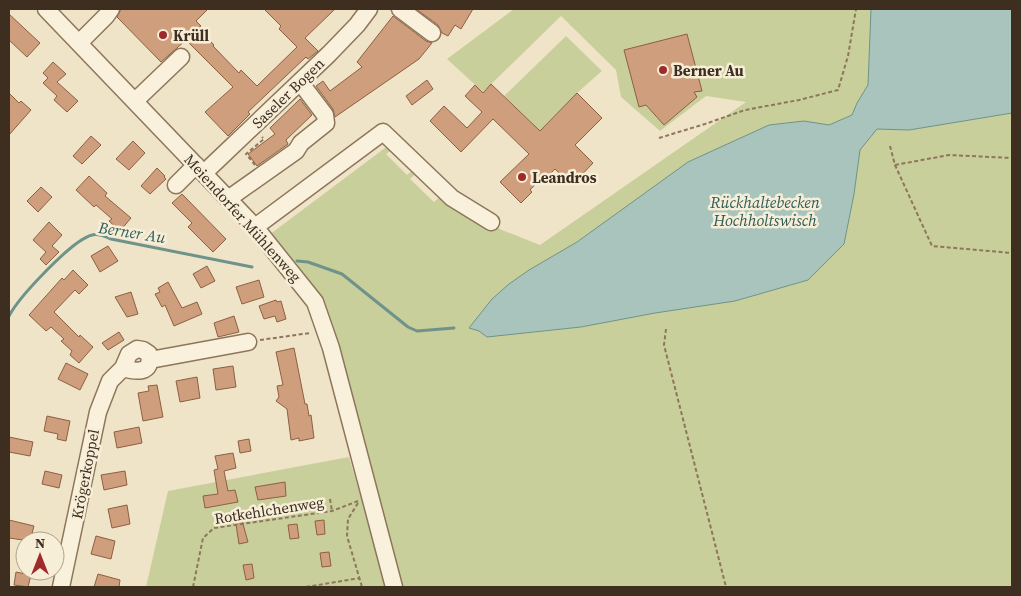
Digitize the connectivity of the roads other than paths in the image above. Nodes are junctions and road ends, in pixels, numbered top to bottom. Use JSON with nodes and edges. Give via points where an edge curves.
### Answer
{"nodes":[{"id":1,"x":46,"y":9,"type":"edge"},
{"id":2,"x":111,"y":9,"type":"edge"},
{"id":3,"x":369,"y":9,"type":"edge"},
{"id":4,"x":400,"y":9,"type":"edge"},
{"id":5,"x":432,"y":33,"type":"dead end"},
{"id":6,"x":80,"y":42,"type":"junction"},
{"id":7,"x":181,"y":57,"type":"dead end"},
{"id":8,"x":300,"y":82,"type":"junction"},
{"id":9,"x":135,"y":101,"type":"junction"},
{"id":10,"x":200,"y":169,"type":"junction"},
{"id":11,"x":176,"y":185,"type":"dead end"},
{"id":12,"x":228,"y":199,"type":"junction"},
{"id":13,"x":491,"y":222,"type":"dead end"},
{"id":14,"x":255,"y":227,"type":"junction"},
{"id":15,"x":248,"y":342,"type":"road end"},
{"id":16,"x":62,"y":587,"type":"edge"},
{"id":17,"x":394,"y":587,"type":"edge"}],
"edges":[{"from":1,"to":6,"type":"street","name":"Meiendorfer Mühlenweg"},
{"from":2,"to":6,"type":"street"},
{"from":3,"to":8,"type":"street","name":"Saseler Bogen"},
{"from":4,"to":5,"type":"street"},
{"from":6,"to":9,"type":"street","name":"Meiendorfer Mühlenweg"},
{"from":7,"to":9,"type":"street"},
{"from":8,"to":10,"type":"street","name":"Saseler Bogen","via":[[253,127]]},
{"from":8,"to":12,"type":"street","via":[[325,115],[326,123],[296,151]]},
{"from":9,"to":10,"type":"street","name":"Meiendorfer Mühlenweg"},
{"from":10,"to":11,"type":"street","name":"Saseler Bogen"},
{"from":10,"to":12,"type":"street","name":"Meiendorfer Mühlenweg"},
{"from":12,"to":14,"type":"street","name":"Meiendorfer Mühlenweg"},
{"from":13,"to":14,"type":"street","via":[[452,198],[383,132]]},
{"from":14,"to":17,"type":"street","name":"Meiendorfer Mühlenweg","via":[[315,302],[326,330]]},
{"from":15,"to":16,"type":"street","name":"Krögerkoppel","via":[[150,360],[149,354],[143,350],[137,349],[129,354],[123,368],[110,380],[98,412]]}]}
